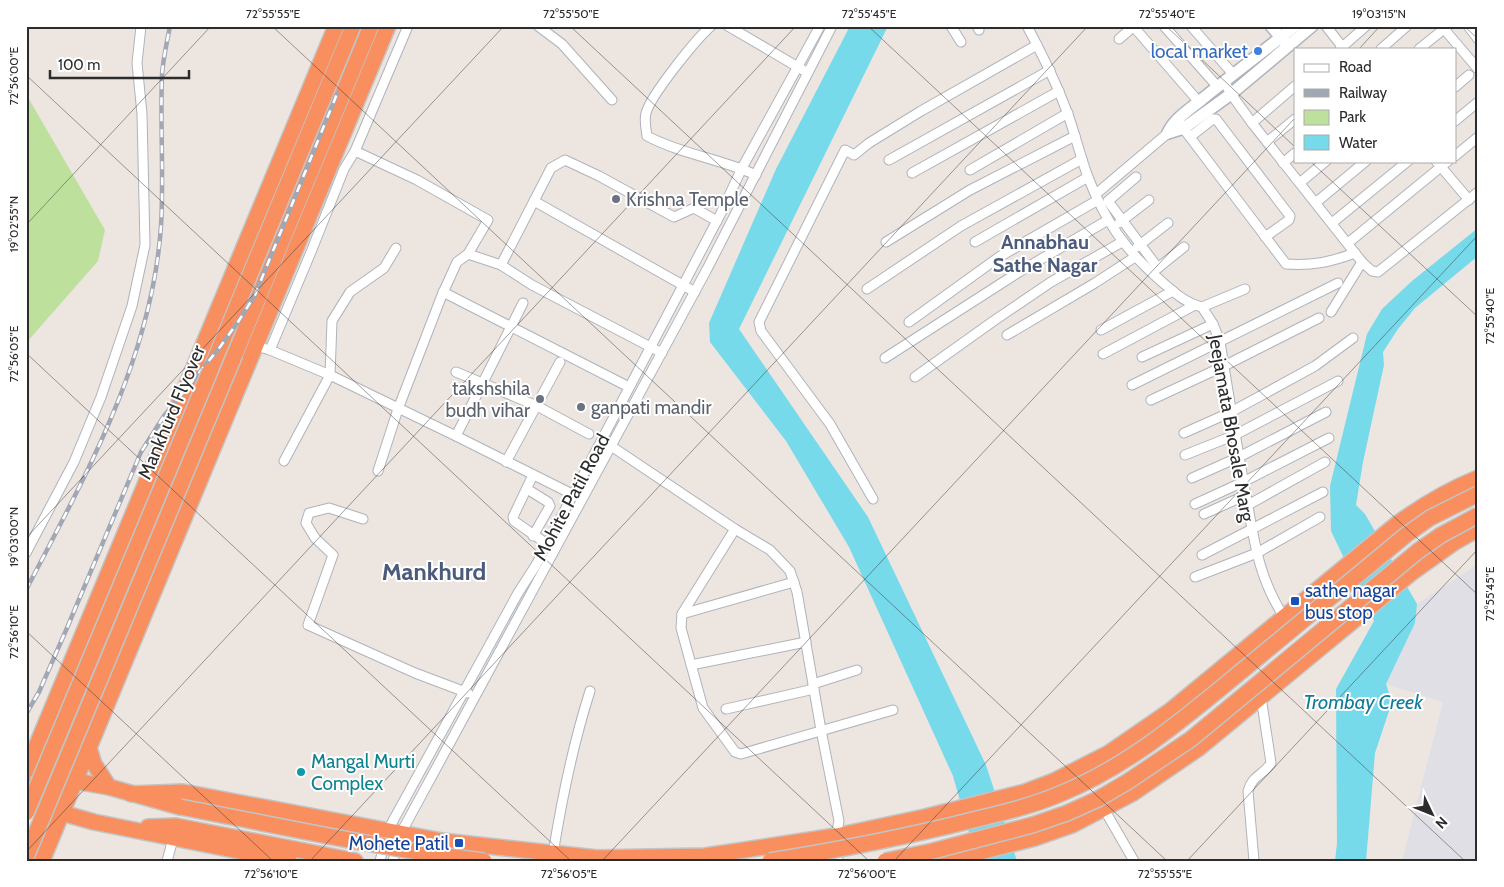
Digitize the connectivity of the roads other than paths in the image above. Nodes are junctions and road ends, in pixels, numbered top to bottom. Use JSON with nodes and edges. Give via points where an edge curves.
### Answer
{"nodes":[{"id":1,"x":141,"y":26,"type":"edge"},
{"id":2,"x":336,"y":26,"type":"edge"},
{"id":3,"x":353,"y":26,"type":"edge"},
{"id":4,"x":371,"y":26,"type":"edge"},
{"id":5,"x":388,"y":26,"type":"edge"},
{"id":6,"x":408,"y":26,"type":"edge"},
{"id":7,"x":538,"y":26,"type":"edge"},
{"id":8,"x":711,"y":26,"type":"edge"},
{"id":9,"x":728,"y":26,"type":"edge"},
{"id":10,"x":820,"y":26,"type":"edge"},
{"id":11,"x":832,"y":26,"type":"edge"},
{"id":12,"x":951,"y":26,"type":"edge"},
{"id":13,"x":1027,"y":26,"type":"edge"},
{"id":14,"x":1133,"y":26,"type":"edge"},
{"id":15,"x":1164,"y":26,"type":"edge"},
{"id":16,"x":1191,"y":26,"type":"edge"},
{"id":17,"x":1272,"y":26,"type":"edge"},
{"id":18,"x":1312,"y":26,"type":"edge"},
{"id":19,"x":1326,"y":26,"type":"edge"},
{"id":20,"x":1366,"y":26,"type":"edge"},
{"id":21,"x":1407,"y":26,"type":"edge"},
{"id":22,"x":1468,"y":26,"type":"edge"},
{"id":23,"x":1443,"y":29,"type":"edge"},
{"id":24,"x":1289,"y":34,"type":"edge"},
{"id":25,"x":1478,"y":39,"type":"edge"},
{"id":26,"x":1119,"y":40,"type":"dead end"},
{"id":27,"x":961,"y":42,"type":"dead end"},
{"id":28,"x":810,"y":45,"type":"junction"},
{"id":29,"x":1037,"y":45,"type":"junction"},
{"id":30,"x":1342,"y":48,"type":"edge"},
{"id":31,"x":1382,"y":48,"type":"edge"},
{"id":32,"x":1420,"y":48,"type":"edge"},
{"id":33,"x":821,"y":50,"type":"junction"},
{"id":34,"x":798,"y":68,"type":"junction"},
{"id":35,"x":1478,"y":69,"type":"edge"},
{"id":36,"x":1050,"y":70,"type":"junction"},
{"id":37,"x":809,"y":73,"type":"junction"},
{"id":38,"x":1469,"y":75,"type":"dead end"},
{"id":39,"x":1225,"y":80,"type":"junction"},
{"id":40,"x":1456,"y":86,"type":"edge"},
{"id":41,"x":1294,"y":87,"type":"edge"},
{"id":42,"x":785,"y":91,"type":"junction"},
{"id":43,"x":1059,"y":91,"type":"junction"},
{"id":44,"x":1231,"y":94,"type":"junction"},
{"id":45,"x":797,"y":97,"type":"junction"},
{"id":46,"x":612,"y":100,"type":"dead end"},
{"id":47,"x":1199,"y":102,"type":"junction"},
{"id":48,"x":1478,"y":102,"type":"edge"},
{"id":49,"x":1068,"y":113,"type":"junction"},
{"id":50,"x":1294,"y":120,"type":"edge"},
{"id":51,"x":1456,"y":120,"type":"edge"},
{"id":52,"x":1252,"y":123,"type":"junction"},
{"id":53,"x":1184,"y":128,"type":"junction"},
{"id":54,"x":1168,"y":132,"type":"joint"},
{"id":55,"x":1075,"y":136,"type":"junction"},
{"id":56,"x":1478,"y":137,"type":"edge"},
{"id":57,"x":1267,"y":142,"type":"junction"},
{"id":58,"x":355,"y":151,"type":"junction"},
{"id":59,"x":1294,"y":154,"type":"edge"},
{"id":60,"x":1456,"y":155,"type":"edge"},
{"id":61,"x":1082,"y":159,"type":"junction"},
{"id":62,"x":889,"y":160,"type":"dead end"},
{"id":63,"x":1325,"y":162,"type":"edge"},
{"id":64,"x":1365,"y":162,"type":"edge"},
{"id":65,"x":1407,"y":162,"type":"edge"},
{"id":66,"x":1283,"y":163,"type":"junction"},
{"id":67,"x":1442,"y":163,"type":"edge"},
{"id":68,"x":338,"y":164,"type":"junction"},
{"id":69,"x":742,"y":168,"type":"junction"},
{"id":70,"x":970,"y":170,"type":"dead end"},
{"id":71,"x":912,"y":173,"type":"dead end"},
{"id":72,"x":756,"y":175,"type":"junction"},
{"id":73,"x":1088,"y":177,"type":"junction"},
{"id":74,"x":1136,"y":177,"type":"dead end"},
{"id":75,"x":1302,"y":181,"type":"dead end"},
{"id":76,"x":1111,"y":182,"type":"junction"},
{"id":77,"x":1119,"y":191,"type":"junction"},
{"id":78,"x":1478,"y":192,"type":"edge"},
{"id":79,"x":1097,"y":197,"type":"junction"},
{"id":80,"x":1149,"y":200,"type":"dead end"},
{"id":81,"x":1319,"y":200,"type":"dead end"},
{"id":82,"x":1469,"y":200,"type":"junction"},
{"id":83,"x":534,"y":201,"type":"junction"},
{"id":84,"x":717,"y":221,"type":"junction"},
{"id":85,"x":1122,"y":221,"type":"junction"},
{"id":86,"x":1168,"y":223,"type":"dead end"},
{"id":87,"x":1332,"y":223,"type":"junction"},
{"id":88,"x":1110,"y":224,"type":"junction"},
{"id":89,"x":1265,"y":238,"type":"junction"},
{"id":90,"x":886,"y":242,"type":"dead end"},
{"id":91,"x":975,"y":242,"type":"dead end"},
{"id":92,"x":1122,"y":242,"type":"junction"},
{"id":93,"x":1348,"y":243,"type":"junction"},
{"id":94,"x":1140,"y":245,"type":"junction"},
{"id":95,"x":1184,"y":247,"type":"dead end"},
{"id":96,"x":396,"y":248,"type":"dead end"},
{"id":97,"x":1355,"y":253,"type":"junction"},
{"id":98,"x":468,"y":254,"type":"junction"},
{"id":99,"x":1133,"y":254,"type":"junction"},
{"id":100,"x":696,"y":260,"type":"junction"},
{"id":101,"x":1362,"y":262,"type":"junction"},
{"id":102,"x":501,"y":265,"type":"junction"},
{"id":103,"x":709,"y":266,"type":"junction"},
{"id":104,"x":1155,"y":270,"type":"junction"},
{"id":105,"x":1338,"y":283,"type":"dead end"},
{"id":106,"x":683,"y":286,"type":"junction"},
{"id":107,"x":867,"y":289,"type":"dead end"},
{"id":108,"x":1245,"y":289,"type":"dead end"},
{"id":109,"x":1173,"y":291,"type":"junction"},
{"id":110,"x":443,"y":292,"type":"junction"},
{"id":111,"x":695,"y":292,"type":"junction"},
{"id":112,"x":523,"y":302,"type":"dead end"},
{"id":113,"x":1198,"y":306,"type":"junction"},
{"id":114,"x":253,"y":310,"type":"junction"},
{"id":115,"x":1331,"y":312,"type":"dead end"},
{"id":116,"x":1319,"y":318,"type":"dead end"},
{"id":117,"x":909,"y":322,"type":"dead end"},
{"id":118,"x":1213,"y":324,"type":"junction"},
{"id":119,"x":512,"y":326,"type":"junction"},
{"id":120,"x":1101,"y":330,"type":"dead end"},
{"id":121,"x":1007,"y":335,"type":"dead end"},
{"id":122,"x":1353,"y":338,"type":"dead end"},
{"id":123,"x":1220,"y":342,"type":"junction"},
{"id":124,"x":263,"y":348,"type":"junction"},
{"id":125,"x":650,"y":348,"type":"junction"},
{"id":126,"x":662,"y":353,"type":"junction"},
{"id":127,"x":1103,"y":354,"type":"dead end"},
{"id":128,"x":1142,"y":357,"type":"dead end"},
{"id":129,"x":885,"y":358,"type":"dead end"},
{"id":130,"x":249,"y":362,"type":"junction"},
{"id":131,"x":560,"y":362,"type":"dead end"},
{"id":132,"x":1224,"y":366,"type":"junction"},
{"id":133,"x":456,"y":372,"type":"dead end"},
{"id":134,"x":330,"y":376,"type":"junction"},
{"id":135,"x":915,"y":377,"type":"dead end"},
{"id":136,"x":1338,"y":381,"type":"dead end"},
{"id":137,"x":483,"y":383,"type":"junction"},
{"id":138,"x":1132,"y":385,"type":"dead end"},
{"id":139,"x":629,"y":387,"type":"junction"},
{"id":140,"x":1151,"y":400,"type":"dead end"},
{"id":141,"x":537,"y":406,"type":"junction"},
{"id":142,"x":398,"y":408,"type":"junction"},
{"id":143,"x":1231,"y":412,"type":"junction"},
{"id":144,"x":1326,"y":412,"type":"dead end"},
{"id":145,"x":1184,"y":432,"type":"dead end"},
{"id":146,"x":589,"y":434,"type":"dead end"},
{"id":147,"x":1235,"y":435,"type":"junction"},
{"id":148,"x":456,"y":436,"type":"junction"},
{"id":149,"x":1329,"y":438,"type":"dead end"},
{"id":150,"x":602,"y":440,"type":"junction"},
{"id":151,"x":612,"y":446,"type":"junction"},
{"id":152,"x":1185,"y":455,"type":"dead end"},
{"id":153,"x":1239,"y":458,"type":"junction"},
{"id":154,"x":284,"y":461,"type":"dead end"},
{"id":155,"x":506,"y":462,"type":"junction"},
{"id":156,"x":1325,"y":462,"type":"dead end"},
{"id":157,"x":378,"y":471,"type":"dead end"},
{"id":158,"x":533,"y":475,"type":"junction"},
{"id":159,"x":1192,"y":478,"type":"dead end"},
{"id":160,"x":1478,"y":478,"type":"edge"},
{"id":161,"x":1243,"y":482,"type":"junction"},
{"id":162,"x":527,"y":489,"type":"junction"},
{"id":163,"x":1323,"y":492,"type":"dead end"},
{"id":164,"x":1478,"y":494,"type":"edge"},
{"id":165,"x":573,"y":495,"type":"junction"},
{"id":166,"x":1246,"y":495,"type":"junction"},
{"id":167,"x":582,"y":499,"type":"junction"},
{"id":168,"x":873,"y":499,"type":"dead end"},
{"id":169,"x":1195,"y":504,"type":"dead end"},
{"id":170,"x":1248,"y":505,"type":"junction"},
{"id":171,"x":1204,"y":514,"type":"dead end"},
{"id":172,"x":1478,"y":515,"type":"edge"},
{"id":173,"x":1320,"y":517,"type":"dead end"},
{"id":174,"x":363,"y":519,"type":"dead end"},
{"id":175,"x":735,"y":529,"type":"junction"},
{"id":176,"x":1478,"y":529,"type":"edge"},
{"id":177,"x":1250,"y":530,"type":"junction"},
{"id":178,"x":533,"y":536,"type":"junction"},
{"id":179,"x":547,"y":544,"type":"junction"},
{"id":180,"x":26,"y":553,"type":"edge"},
{"id":181,"x":1257,"y":553,"type":"junction"},
{"id":182,"x":1202,"y":555,"type":"dead end"},
{"id":183,"x":540,"y":558,"type":"junction"},
{"id":184,"x":549,"y":562,"type":"junction"},
{"id":185,"x":1196,"y":577,"type":"dead end"},
{"id":186,"x":794,"y":582,"type":"junction"},
{"id":187,"x":682,"y":614,"type":"junction"},
{"id":188,"x":1284,"y":618,"type":"junction"},
{"id":189,"x":495,"y":637,"type":"junction"},
{"id":190,"x":806,"y":642,"type":"junction"},
{"id":191,"x":505,"y":643,"type":"junction"},
{"id":192,"x":691,"y":665,"type":"junction"},
{"id":193,"x":857,"y":670,"type":"dead end"},
{"id":194,"x":813,"y":686,"type":"junction"},
{"id":195,"x":590,"y":690,"type":"dead end"},
{"id":196,"x":464,"y":691,"type":"junction"},
{"id":197,"x":476,"y":697,"type":"junction"},
{"id":198,"x":1261,"y":697,"type":"junction"},
{"id":199,"x":726,"y":709,"type":"dead end"},
{"id":200,"x":894,"y":710,"type":"dead end"},
{"id":201,"x":1170,"y":711,"type":"junction"},
{"id":202,"x":821,"y":730,"type":"junction"},
{"id":203,"x":89,"y":748,"type":"junction"},
{"id":204,"x":1199,"y":748,"type":"junction"},
{"id":205,"x":26,"y":771,"type":"edge"},
{"id":206,"x":75,"y":781,"type":"junction"},
{"id":207,"x":26,"y":786,"type":"edge"},
{"id":208,"x":108,"y":787,"type":"junction"},
{"id":209,"x":26,"y":791,"type":"edge"},
{"id":210,"x":131,"y":794,"type":"junction"},
{"id":211,"x":1104,"y":809,"type":"junction"},
{"id":212,"x":26,"y":813,"type":"edge"},
{"id":213,"x":62,"y":813,"type":"junction"},
{"id":214,"x":394,"y":831,"type":"junction"},
{"id":215,"x":174,"y":832,"type":"junction"},
{"id":216,"x":836,"y":836,"type":"junction"},
{"id":217,"x":553,"y":854,"type":"junction"},
{"id":218,"x":236,"y":856,"type":"edge"},
{"id":219,"x":26,"y":857,"type":"edge"},
{"id":220,"x":42,"y":861,"type":"edge"},
{"id":221,"x":167,"y":861,"type":"edge"},
{"id":222,"x":289,"y":861,"type":"edge"},
{"id":223,"x":355,"y":861,"type":"edge"},
{"id":224,"x":380,"y":861,"type":"edge"},
{"id":225,"x":393,"y":861,"type":"edge"},
{"id":226,"x":484,"y":861,"type":"edge"},
{"id":227,"x":770,"y":861,"type":"edge"},
{"id":228,"x":838,"y":861,"type":"edge"},
{"id":229,"x":885,"y":861,"type":"edge"},
{"id":230,"x":945,"y":861,"type":"edge"},
{"id":231,"x":1134,"y":861,"type":"edge"},
{"id":232,"x":1254,"y":861,"type":"edge"}],
"edges":[{"from":1,"to":180,"type":"street","via":[[137,63],[142,114],[144,245],[132,306],[101,397],[74,462]]},
{"from":2,"to":205,"type":"highway"},
{"from":3,"to":212,"type":"highway","name":"Mankhurd Flyover","bridge":true},
{"from":4,"to":114,"type":"highway","name":"Mankhurd Flyover"},
{"from":5,"to":68,"type":"highway"},
{"from":6,"to":58,"type":"street"},
{"from":7,"to":46,"type":"street","via":[[562,44]]},
{"from":8,"to":69,"type":"street","via":[[650,103],[645,114],[647,136]]},
{"from":9,"to":34,"type":"street"},
{"from":10,"to":28,"type":"street","name":"Mohite Patil Road"},
{"from":11,"to":33,"type":"street"},
{"from":12,"to":27,"type":"street"},
{"from":13,"to":29,"type":"street","name":"Jeejamata Bhosale Marg"},
{"from":14,"to":26,"type":"street"},
{"from":14,"to":47,"type":"street"},
{"from":15,"to":39,"type":"street"},
{"from":16,"to":39,"type":"street"},
{"from":17,"to":24,"type":"street"},
{"from":18,"to":24,"type":"street"},
{"from":19,"to":30,"type":"street"},
{"from":20,"to":30,"type":"street"},
{"from":21,"to":31,"type":"street"},
{"from":22,"to":25,"type":"street"},
{"from":23,"to":32,"type":"street"},
{"from":23,"to":35,"type":"street"},
{"from":24,"to":39,"type":"street"},
{"from":24,"to":44,"type":"street"},
{"from":28,"to":33,"type":"street"},
{"from":28,"to":34,"type":"street","name":"Mohite Patil Road"},
{"from":29,"to":36,"type":"street","name":"Jeejamata Bhosale Marg"},
{"from":29,"to":168,"type":"street","via":[[869,142],[854,155],[845,150],[759,322],[761,331],[830,424]]},
{"from":33,"to":37,"type":"street"},
{"from":34,"to":37,"type":"street"},
{"from":34,"to":42,"type":"street","name":"Mohite Patil Road"},
{"from":36,"to":43,"type":"street","name":"Jeejamata Bhosale Marg"},
{"from":36,"to":62,"type":"street"},
{"from":37,"to":45,"type":"street"},
{"from":38,"to":40,"type":"street"},
{"from":39,"to":44,"type":"street"},
{"from":39,"to":47,"type":"street"},
{"from":41,"to":52,"type":"street"},
{"from":42,"to":45,"type":"street"},
{"from":42,"to":69,"type":"street","name":"Mohite Patil Road"},
{"from":43,"to":49,"type":"street","name":"Jeejamata Bhosale Marg"},
{"from":43,"to":71,"type":"street"},
{"from":44,"to":52,"type":"street"},
{"from":44,"to":53,"type":"street"},
{"from":45,"to":72,"type":"street"},
{"from":47,"to":53,"type":"street"},
{"from":48,"to":51,"type":"street"},
{"from":49,"to":55,"type":"street","name":"Jeejamata Bhosale Marg"},
{"from":49,"to":70,"type":"street"},
{"from":50,"to":57,"type":"street"},
{"from":52,"to":57,"type":"street"},
{"from":53,"to":54,"type":"street","via":[[1171,126]]},
{"from":53,"to":89,"type":"street"},
{"from":53,"to":89,"type":"street","via":[[1216,119],[1290,216]]},
{"from":54,"to":76,"type":"street"},
{"from":55,"to":61,"type":"street","name":"Jeejamata Bhosale Marg"},
{"from":55,"to":90,"type":"street","via":[[970,190]]},
{"from":56,"to":60,"type":"street"},
{"from":57,"to":66,"type":"street"},
{"from":58,"to":68,"type":"street"},
{"from":58,"to":98,"type":"street","via":[[417,180],[488,220]]},
{"from":59,"to":66,"type":"street"},
{"from":61,"to":73,"type":"street","name":"Jeejamata Bhosale Marg"},
{"from":61,"to":107,"type":"street","via":[[961,226]]},
{"from":63,"to":75,"type":"street"},
{"from":64,"to":81,"type":"street"},
{"from":65,"to":87,"type":"street"},
{"from":66,"to":87,"type":"street"},
{"from":67,"to":82,"type":"street"},
{"from":67,"to":93,"type":"street"},
{"from":68,"to":124,"type":"highway"},
{"from":69,"to":72,"type":"street"},
{"from":69,"to":84,"type":"street","name":"Mohite Patil Road"},
{"from":72,"to":103,"type":"street"},
{"from":73,"to":79,"type":"street","name":"Jeejamata Bhosale Marg"},
{"from":73,"to":91,"type":"street"},
{"from":74,"to":77,"type":"street"},
{"from":76,"to":77,"type":"street"},
{"from":76,"to":79,"type":"street"},
{"from":77,"to":85,"type":"street","via":[[1108,200]]},
{"from":78,"to":82,"type":"street"},
{"from":79,"to":88,"type":"street","name":"Jeejamata Bhosale Marg"},
{"from":79,"to":117,"type":"street","via":[[999,257]]},
{"from":80,"to":85,"type":"street"},
{"from":82,"to":101,"type":"street","via":[[1378,272]]},
{"from":83,"to":84,"type":"street","via":[[551,168],[565,160],[674,217],[694,208]]},
{"from":83,"to":102,"type":"street"},
{"from":83,"to":106,"type":"street"},
{"from":84,"to":100,"type":"street","name":"Mohite Patil Road"},
{"from":85,"to":88,"type":"street"},
{"from":85,"to":94,"type":"street"},
{"from":86,"to":94,"type":"street"},
{"from":87,"to":93,"type":"street"},
{"from":88,"to":92,"type":"street","name":"Jeejamata Bhosale Marg"},
{"from":88,"to":129,"type":"street","via":[[1019,272]]},
{"from":89,"to":97,"type":"street","via":[[1286,264],[1330,262]]},
{"from":92,"to":99,"type":"street","name":"Jeejamata Bhosale Marg"},
{"from":92,"to":135,"type":"street","via":[[1051,282]]},
{"from":93,"to":97,"type":"street"},
{"from":94,"to":99,"type":"street"},
{"from":94,"to":104,"type":"street"},
{"from":95,"to":104,"type":"street"},
{"from":96,"to":134,"type":"street","via":[[384,268],[350,292],[332,321]]},
{"from":97,"to":101,"type":"street"},
{"from":98,"to":102,"type":"street"},
{"from":98,"to":110,"type":"street","via":[[457,262]]},
{"from":99,"to":104,"type":"street","name":"Jeejamata Bhosale Marg"},
{"from":99,"to":121,"type":"street","via":[[1095,283]]},
{"from":100,"to":103,"type":"street"},
{"from":100,"to":106,"type":"street","name":"Mohite Patil Road"},
{"from":101,"to":115,"type":"street"},
{"from":102,"to":125,"type":"street"},
{"from":103,"to":111,"type":"street"},
{"from":104,"to":109,"type":"street","name":"Jeejamata Bhosale Marg"},
{"from":105,"to":123,"type":"street"},
{"from":106,"to":111,"type":"street"},
{"from":106,"to":125,"type":"street","name":"Mohite Patil Road"},
{"from":108,"to":113,"type":"street"},
{"from":109,"to":113,"type":"street","name":"Jeejamata Bhosale Marg","via":[[1189,304]]},
{"from":109,"to":120,"type":"street"},
{"from":110,"to":119,"type":"street"},
{"from":110,"to":142,"type":"street"},
{"from":111,"to":126,"type":"street"},
{"from":112,"to":119,"type":"street"},
{"from":113,"to":118,"type":"street","name":"Jeejamata Bhosale Marg"},
{"from":113,"to":127,"type":"street"},
{"from":114,"to":130,"type":"highway"},
{"from":114,"to":219,"type":"highway","name":"Mankhurd Flyover","bridge":true},
{"from":116,"to":132,"type":"street"},
{"from":118,"to":123,"type":"street","name":"Jeejamata Bhosale Marg"},
{"from":118,"to":128,"type":"street"},
{"from":119,"to":137,"type":"street"},
{"from":119,"to":139,"type":"street"},
{"from":122,"to":143,"type":"street","via":[[1315,366]]},
{"from":123,"to":132,"type":"street","name":"Jeejamata Bhosale Marg"},
{"from":123,"to":138,"type":"street"},
{"from":124,"to":130,"type":"highway"},
{"from":124,"to":134,"type":"street"},
{"from":125,"to":126,"type":"street"},
{"from":125,"to":139,"type":"street","name":"Mohite Patil Road"},
{"from":126,"to":151,"type":"street"},
{"from":130,"to":203,"type":"highway"},
{"from":131,"to":141,"type":"street"},
{"from":132,"to":140,"type":"street"},
{"from":132,"to":143,"type":"street","name":"Jeejamata Bhosale Marg"},
{"from":133,"to":137,"type":"street"},
{"from":134,"to":142,"type":"street"},
{"from":134,"to":154,"type":"street"},
{"from":136,"to":147,"type":"street"},
{"from":137,"to":141,"type":"street"},
{"from":137,"to":148,"type":"street"},
{"from":139,"to":150,"type":"street","name":"Mohite Patil Road"},
{"from":141,"to":146,"type":"street"},
{"from":141,"to":155,"type":"street"},
{"from":142,"to":148,"type":"street"},
{"from":142,"to":157,"type":"street"},
{"from":143,"to":145,"type":"street"},
{"from":143,"to":147,"type":"street","name":"Jeejamata Bhosale Marg"},
{"from":144,"to":153,"type":"street"},
{"from":147,"to":152,"type":"street"},
{"from":147,"to":153,"type":"street","name":"Jeejamata Bhosale Marg"},
{"from":148,"to":155,"type":"street"},
{"from":149,"to":161,"type":"street"},
{"from":150,"to":151,"type":"street"},
{"from":150,"to":165,"type":"street","name":"Mohite Patil Road"},
{"from":151,"to":167,"type":"street"},
{"from":151,"to":175,"type":"street"},
{"from":153,"to":159,"type":"street"},
{"from":153,"to":161,"type":"street","name":"Jeejamata Bhosale Marg"},
{"from":155,"to":158,"type":"street"},
{"from":156,"to":170,"type":"street"},
{"from":158,"to":162,"type":"street"},
{"from":158,"to":165,"type":"street"},
{"from":160,"to":188,"type":"highway","via":[[1448,491],[1397,524]]},
{"from":161,"to":166,"type":"street","name":"Jeejamata Bhosale Marg"},
{"from":161,"to":169,"type":"street"},
{"from":162,"to":178,"type":"street","via":[[513,517]]},
{"from":162,"to":178,"type":"street","via":[[550,506]]},
{"from":163,"to":177,"type":"street"},
{"from":164,"to":227,"type":"highway","bridge":true,"via":[[1430,518],[1406,535],[1179,723],[1117,766],[1089,781],[1028,806],[938,829]]},
{"from":165,"to":167,"type":"street"},
{"from":165,"to":179,"type":"street","name":"Mohite Patil Road"},
{"from":166,"to":170,"type":"street","name":"Jeejamata Bhosale Marg"},
{"from":166,"to":171,"type":"street"},
{"from":167,"to":184,"type":"street"},
{"from":170,"to":177,"type":"street","name":"Jeejamata Bhosale Marg"},
{"from":172,"to":229,"type":"highway","bridge":true,"via":[[1418,551],[1191,738],[1127,782],[1083,806],[1032,826]]},
{"from":173,"to":181,"type":"street"},
{"from":174,"to":196,"type":"street","via":[[328,508],[309,513],[306,523],[314,538],[333,556],[308,625],[415,673]]},
{"from":175,"to":186,"type":"street","via":[[770,550],[790,571]]},
{"from":175,"to":187,"type":"street"},
{"from":176,"to":198,"type":"highway","via":[[1410,574]]},
{"from":177,"to":181,"type":"street","name":"Jeejamata Bhosale Marg"},
{"from":177,"to":182,"type":"street"},
{"from":178,"to":179,"type":"street"},
{"from":179,"to":183,"type":"street","name":"Mohite Patil Road"},
{"from":181,"to":185,"type":"street"},
{"from":181,"to":188,"type":"street","name":"Jeejamata Bhosale Marg","via":[[1264,582]]},
{"from":183,"to":184,"type":"street"},
{"from":183,"to":189,"type":"street","name":"Mohite Patil Road"},
{"from":184,"to":191,"type":"street"},
{"from":186,"to":187,"type":"street"},
{"from":186,"to":190,"type":"street"},
{"from":187,"to":192,"type":"street","via":[[681,628]]},
{"from":188,"to":201,"type":"highway"},
{"from":189,"to":191,"type":"street"},
{"from":189,"to":196,"type":"street","name":"Mohite Patil Road"},
{"from":190,"to":192,"type":"street"},
{"from":190,"to":194,"type":"street"},
{"from":191,"to":197,"type":"street"},
{"from":192,"to":202,"type":"street","via":[[703,708],[736,752],[741,754]]},
{"from":193,"to":194,"type":"street"},
{"from":194,"to":199,"type":"street"},
{"from":194,"to":202,"type":"street"},
{"from":195,"to":217,"type":"street","via":[[569,765]]},
{"from":196,"to":197,"type":"street"},
{"from":196,"to":214,"type":"street","name":"Mohite Patil Road"},
{"from":197,"to":214,"type":"street"},
{"from":198,"to":204,"type":"highway"},
{"from":198,"to":232,"type":"street","via":[[1271,763],[1251,782],[1248,791]]},
{"from":200,"to":202,"type":"street"},
{"from":201,"to":204,"type":"highway"},
{"from":201,"to":216,"type":"highway","via":[[1109,753],[1025,792]]},
{"from":202,"to":216,"type":"street","via":[[839,821]]},
{"from":203,"to":206,"type":"highway"},
{"from":203,"to":208,"type":"highway","via":[[94,764]]},
{"from":204,"to":211,"type":"highway"},
{"from":206,"to":207,"type":"highway"},
{"from":206,"to":208,"type":"highway"},
{"from":206,"to":213,"type":"highway"},
{"from":208,"to":210,"type":"highway"},
{"from":209,"to":213,"type":"highway"},
{"from":210,"to":214,"type":"highway","via":[[183,792]]},
{"from":210,"to":226,"type":"highway","bridge":true,"via":[[180,807]]},
{"from":211,"to":230,"type":"highway","via":[[1036,838]]},
{"from":211,"to":231,"type":"street"},
{"from":213,"to":215,"type":"highway","via":[[94,822]]},
{"from":213,"to":220,"type":"highway"},
{"from":214,"to":217,"type":"highway","via":[[442,841]]},
{"from":214,"to":224,"type":"street","name":"Mohite Patil Road"},
{"from":214,"to":225,"type":"street"},
{"from":215,"to":218,"type":"highway"},
{"from":215,"to":221,"type":"street"},
{"from":215,"to":223,"type":"highway"},
{"from":216,"to":217,"type":"highway","via":[[705,856],[597,858]]},
{"from":216,"to":228,"type":"street"},
{"from":218,"to":222,"type":"highway"}]}
